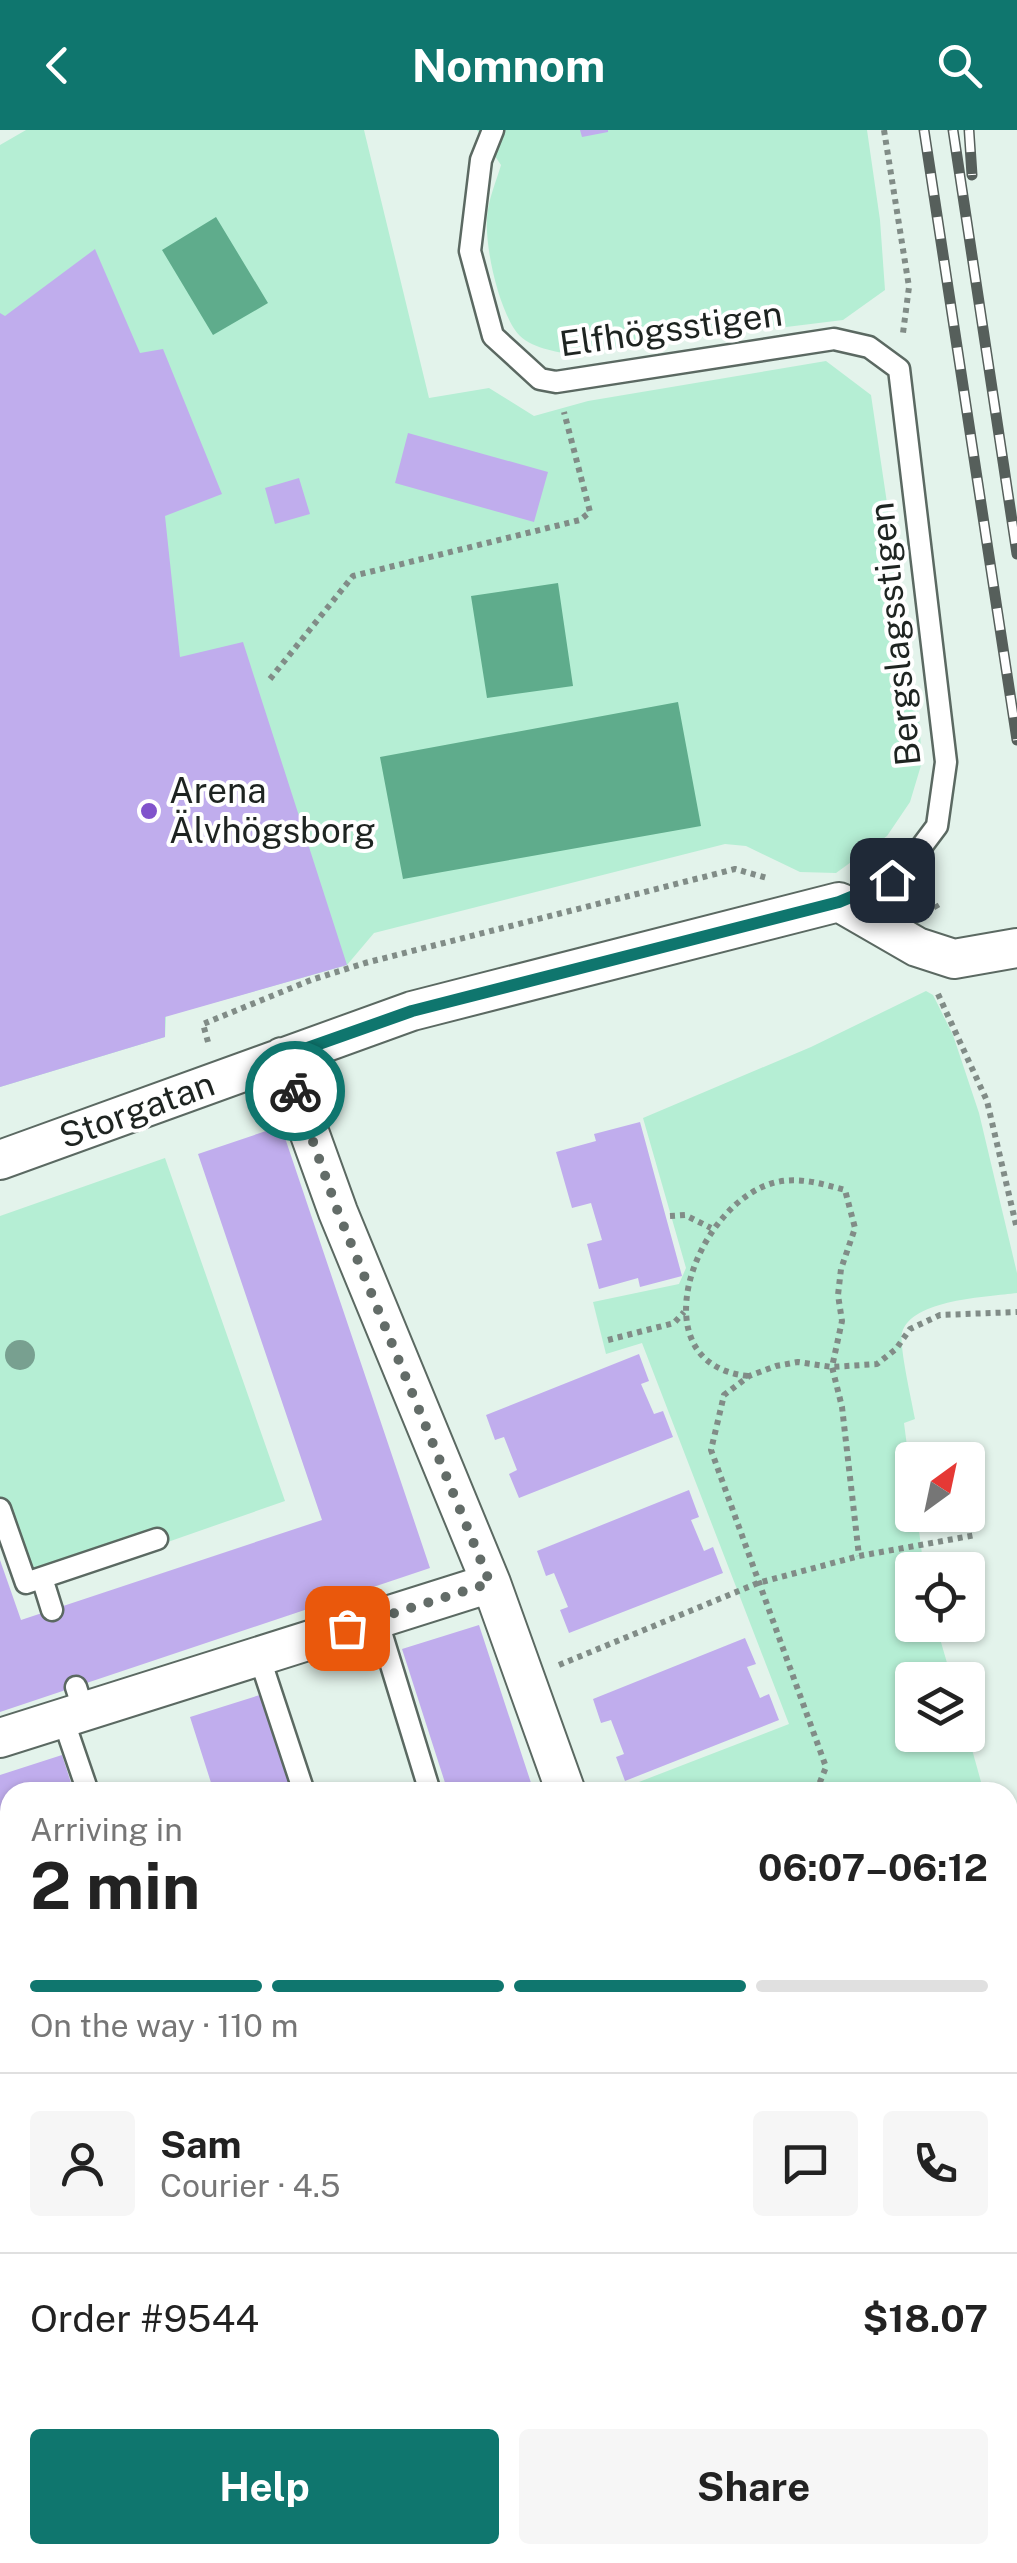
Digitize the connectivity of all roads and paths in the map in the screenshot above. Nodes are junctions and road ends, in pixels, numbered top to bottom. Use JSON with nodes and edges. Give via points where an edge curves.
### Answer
{"nodes":[{"id":1,"x":492,"y":130,"type":"edge"},
{"id":2,"x":884,"y":130,"type":"edge"},
{"id":3,"x":899,"y":369,"type":"junction"},
{"id":4,"x":556,"y":382,"type":"junction"},
{"id":5,"x":270,"y":678,"type":"dead end"},
{"id":6,"x":913,"y":858,"type":"junction"},
{"id":7,"x":770,"y":879,"type":"dead end"},
{"id":8,"x":839,"y":902,"type":"junction"},
{"id":9,"x":961,"y":945,"type":"junction"},
{"id":10,"x":1017,"y":948,"type":"edge"},
{"id":11,"x":210,"y":1048,"type":"dead end"},
{"id":12,"x":282,"y":1057,"type":"junction"},
{"id":13,"x":0,"y":1160,"type":"edge"},
{"id":14,"x":670,"y":1216,"type":"dead end"},
{"id":15,"x":711,"y":1228,"type":"junction"},
{"id":16,"x":1017,"y":1229,"type":"edge"},
{"id":17,"x":684,"y":1312,"type":"junction"},
{"id":18,"x":1017,"y":1312,"type":"edge"},
{"id":19,"x":608,"y":1340,"type":"dead end"},
{"id":20,"x":832,"y":1367,"type":"junction"},
{"id":21,"x":749,"y":1376,"type":"junction"},
{"id":22,"x":0,"y":1509,"type":"edge"},
{"id":23,"x":976,"y":1535,"type":"dead end"},
{"id":24,"x":156,"y":1538,"type":"dead end"},
{"id":25,"x":860,"y":1556,"type":"junction"},
{"id":26,"x":42,"y":1578,"type":"junction"},
{"id":27,"x":490,"y":1583,"type":"junction"},
{"id":28,"x":758,"y":1583,"type":"junction"},
{"id":29,"x":52,"y":1610,"type":"dead end"},
{"id":30,"x":377,"y":1619,"type":"junction"},
{"id":31,"x":258,"y":1656,"type":"junction"},
{"id":32,"x":525,"y":1682,"type":"junction"},
{"id":33,"x":74,"y":1706,"type":"junction"},
{"id":34,"x":0,"y":1738,"type":"edge"},
{"id":35,"x":86,"y":1782,"type":"edge"},
{"id":36,"x":301,"y":1782,"type":"edge"},
{"id":37,"x":427,"y":1782,"type":"edge"},
{"id":38,"x":562,"y":1782,"type":"edge"},
{"id":39,"x":820,"y":1782,"type":"edge"}],
"edges":[{"from":1,"to":4,"type":"lane","name":"Elfhögsstigen","via":[[481,160],[470,251],[493,336],[540,378]]},
{"from":2,"to":3,"type":"path","via":[[908,287]]},
{"from":3,"to":4,"type":"lane","name":"Elfhögsstigen","via":[[869,347],[834,339]]},
{"from":3,"to":6,"type":"lane","name":"Bergslagsstigen","via":[[946,762],[937,826]]},
{"from":4,"to":5,"type":"path","via":[[590,512],[580,520],[353,576]]},
{"from":6,"to":8,"type":"lane","name":"Bergslagsstigen","via":[[892,880]]},
{"from":6,"to":9,"type":"path"},
{"from":7,"to":11,"type":"path","via":[[735,869],[366,962],[204,1024]]},
{"from":8,"to":9,"type":"street","via":[[917,947]]},
{"from":8,"to":12,"type":"street","name":"Storgatan","via":[[412,1011]]},
{"from":9,"to":10,"type":"street"},
{"from":9,"to":16,"type":"path","via":[[938,993],[986,1101]]},
{"from":12,"to":13,"type":"street","name":"Storgatan"},
{"from":12,"to":27,"type":"street"},
{"from":14,"to":15,"type":"path"},
{"from":15,"to":17,"type":"path"},
{"from":15,"to":20,"type":"path","via":[[779,1182],[845,1190],[856,1228],[841,1269],[842,1322]]},
{"from":17,"to":19,"type":"path","via":[[674,1323]]},
{"from":17,"to":21,"type":"path","via":[[688,1337],[706,1357],[730,1374]]},
{"from":18,"to":20,"type":"path","via":[[940,1315],[910,1329],[876,1364]]},
{"from":20,"to":21,"type":"path","via":[[798,1362]]},
{"from":20,"to":25,"type":"path"},
{"from":21,"to":28,"type":"path","via":[[724,1394],[711,1450]]},
{"from":22,"to":26,"type":"lane","via":[[26,1584]]},
{"from":23,"to":25,"type":"path"},
{"from":24,"to":26,"type":"lane"},
{"from":25,"to":28,"type":"path"},
{"from":26,"to":29,"type":"lane"},
{"from":27,"to":30,"type":"street"},
{"from":27,"to":32,"type":"street"},
{"from":28,"to":32,"type":"path"},
{"from":28,"to":39,"type":"path","via":[[826,1767]]},
{"from":30,"to":31,"type":"street"},
{"from":30,"to":37,"type":"lane"},
{"from":31,"to":33,"type":"street"},
{"from":31,"to":36,"type":"lane"},
{"from":32,"to":38,"type":"street"},
{"from":33,"to":34,"type":"street"},
{"from":33,"to":35,"type":"lane"}]}
